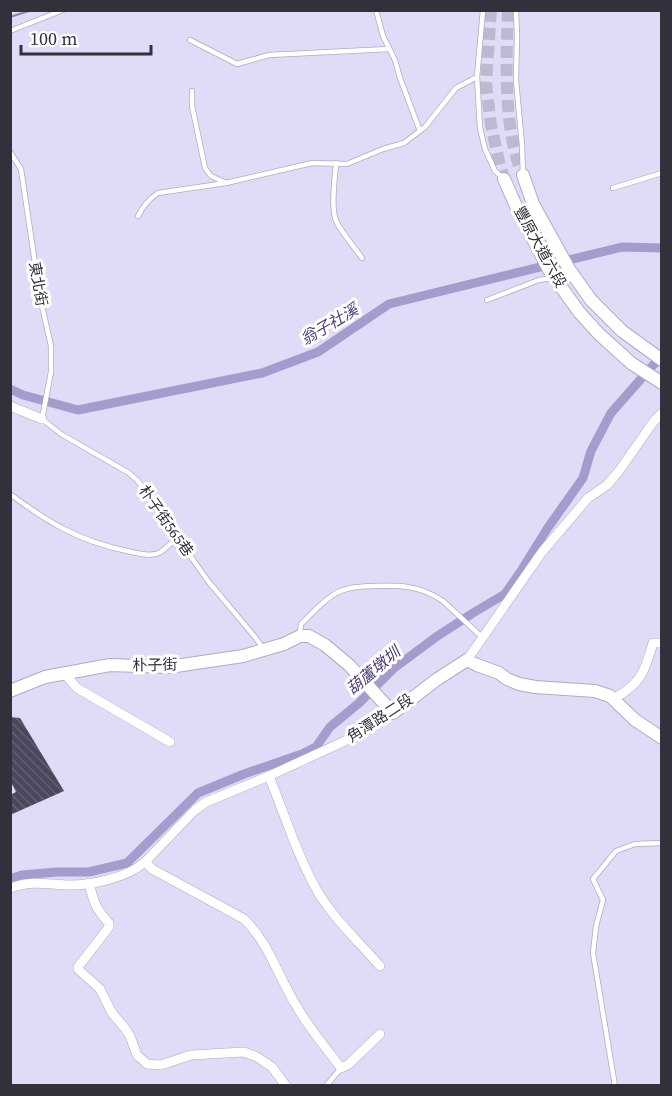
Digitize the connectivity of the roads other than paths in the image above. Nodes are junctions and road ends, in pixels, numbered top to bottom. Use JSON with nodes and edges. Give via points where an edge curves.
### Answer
{"nodes":[{"id":1,"x":63,"y":10,"type":"edge"},
{"id":2,"x":376,"y":10,"type":"edge"},
{"id":3,"x":483,"y":10,"type":"edge"},
{"id":4,"x":516,"y":10,"type":"edge"},
{"id":5,"x":10,"y":31,"type":"edge"},
{"id":6,"x":190,"y":39,"type":"dead end"},
{"id":7,"x":389,"y":49,"type":"junction"},
{"id":8,"x":477,"y":77,"type":"junction"},
{"id":9,"x":192,"y":91,"type":"dead end"},
{"id":10,"x":420,"y":131,"type":"junction"},
{"id":11,"x":10,"y":152,"type":"edge"},
{"id":12,"x":336,"y":163,"type":"junction"},
{"id":13,"x":662,"y":173,"type":"edge"},
{"id":14,"x":523,"y":175,"type":"joint"},
{"id":15,"x":504,"y":179,"type":"joint"},
{"id":16,"x":226,"y":183,"type":"junction"},
{"id":17,"x":613,"y":188,"type":"dead end"},
{"id":18,"x":138,"y":216,"type":"dead end"},
{"id":19,"x":362,"y":258,"type":"dead end"},
{"id":20,"x":552,"y":274,"type":"junction"},
{"id":21,"x":487,"y":300,"type":"dead end"},
{"id":22,"x":662,"y":360,"type":"edge"},
{"id":23,"x":662,"y":382,"type":"edge"},
{"id":24,"x":10,"y":406,"type":"edge"},
{"id":25,"x":662,"y":413,"type":"edge"},
{"id":26,"x":43,"y":416,"type":"junction"},
{"id":27,"x":10,"y":494,"type":"edge"},
{"id":28,"x":177,"y":537,"type":"junction"},
{"id":29,"x":300,"y":636,"type":"junction"},
{"id":30,"x":483,"y":638,"type":"junction"},
{"id":31,"x":662,"y":643,"type":"edge"},
{"id":32,"x":264,"y":650,"type":"junction"},
{"id":33,"x":466,"y":660,"type":"junction"},
{"id":34,"x":64,"y":673,"type":"junction"},
{"id":35,"x":10,"y":691,"type":"edge"},
{"id":36,"x":615,"y":699,"type":"junction"},
{"id":37,"x":393,"y":713,"type":"junction"},
{"id":38,"x":662,"y":738,"type":"edge"},
{"id":39,"x":170,"y":742,"type":"dead end"},
{"id":40,"x":269,"y":776,"type":"junction"},
{"id":41,"x":662,"y":843,"type":"edge"},
{"id":42,"x":145,"y":862,"type":"junction"},
{"id":43,"x":89,"y":883,"type":"junction"},
{"id":44,"x":10,"y":888,"type":"edge"},
{"id":45,"x":380,"y":966,"type":"dead end"},
{"id":46,"x":380,"y":1034,"type":"dead end"},
{"id":47,"x":341,"y":1068,"type":"junction"},
{"id":48,"x":286,"y":1086,"type":"edge"},
{"id":49,"x":326,"y":1086,"type":"edge"},
{"id":50,"x":615,"y":1086,"type":"edge"}],
"edges":[{"from":1,"to":5,"type":"lane"},
{"from":2,"to":7,"type":"lane"},
{"from":3,"to":8,"type":"lane"},
{"from":4,"to":14,"type":"lane"},
{"from":6,"to":7,"type":"lane","via":[[237,64],[269,55]]},
{"from":7,"to":10,"type":"lane"},
{"from":8,"to":10,"type":"lane","via":[[456,88]]},
{"from":8,"to":15,"type":"lane","via":[[484,149],[495,171]]},
{"from":9,"to":16,"type":"lane","via":[[205,168],[211,176]]},
{"from":10,"to":12,"type":"lane","via":[[404,143],[347,164]]},
{"from":11,"to":26,"type":"lane","name":"東北街","via":[[21,169],[51,346]]},
{"from":12,"to":16,"type":"lane","via":[[312,163]]},
{"from":12,"to":19,"type":"lane","via":[[334,216]]},
{"from":13,"to":17,"type":"lane"},
{"from":14,"to":22,"type":"street","name":"豐原大道六段","via":[[533,204],[591,300],[622,331]]},
{"from":15,"to":20,"type":"street","name":"豐原大道六段"},
{"from":16,"to":18,"type":"lane","via":[[158,193]]},
{"from":20,"to":21,"type":"lane"},
{"from":20,"to":23,"type":"street","name":"豐原大道六段","via":[[599,334],[633,364]]},
{"from":24,"to":26,"type":"street","name":"朴子街565巷"},
{"from":25,"to":30,"type":"street","name":"角潭路二段","via":[[607,485],[588,498],[542,552]]},
{"from":26,"to":28,"type":"lane","name":"朴子街565巷","via":[[61,434],[137,480]]},
{"from":27,"to":28,"type":"lane","via":[[83,539],[113,548],[146,555],[160,553]]},
{"from":28,"to":32,"type":"lane","name":"朴子街565巷"},
{"from":29,"to":30,"type":"lane","via":[[301,624],[335,594],[352,587],[395,585],[413,587],[437,597]]},
{"from":29,"to":32,"type":"street","name":"朴子街"},
{"from":29,"to":37,"type":"street","via":[[309,636],[325,645]]},
{"from":30,"to":33,"type":"street","name":"角潭路二段"},
{"from":31,"to":36,"type":"street","via":[[653,642],[638,681]]},
{"from":32,"to":34,"type":"street","name":"朴子街","via":[[169,667],[110,664]]},
{"from":33,"to":36,"type":"street","via":[[519,684],[595,691]]},
{"from":33,"to":37,"type":"street","name":"角潭路二段"},
{"from":34,"to":35,"type":"street","name":"朴子街"},
{"from":34,"to":39,"type":"street","via":[[77,688]]},
{"from":36,"to":38,"type":"street","via":[[635,720]]},
{"from":37,"to":40,"type":"street","name":"角潭路二段","via":[[358,735]]},
{"from":40,"to":42,"type":"street","name":"角潭路二段","via":[[200,806]]},
{"from":40,"to":45,"type":"street","via":[[318,891]]},
{"from":41,"to":50,"type":"lane","via":[[634,844],[616,851],[593,879],[603,900],[593,953]]},
{"from":42,"to":43,"type":"street","name":"角潭路二段","via":[[121,875]]},
{"from":42,"to":47,"type":"street","via":[[254,929],[297,1008]]},
{"from":43,"to":44,"type":"street","name":"角潭路二段","via":[[34,882]]},
{"from":43,"to":48,"type":"street","via":[[94,905],[109,927],[78,969],[100,989],[130,1036],[137,1055],[147,1064],[161,1065],[191,1055],[244,1052],[272,1067]]},
{"from":46,"to":47,"type":"street"},
{"from":47,"to":49,"type":"lane"}]}
